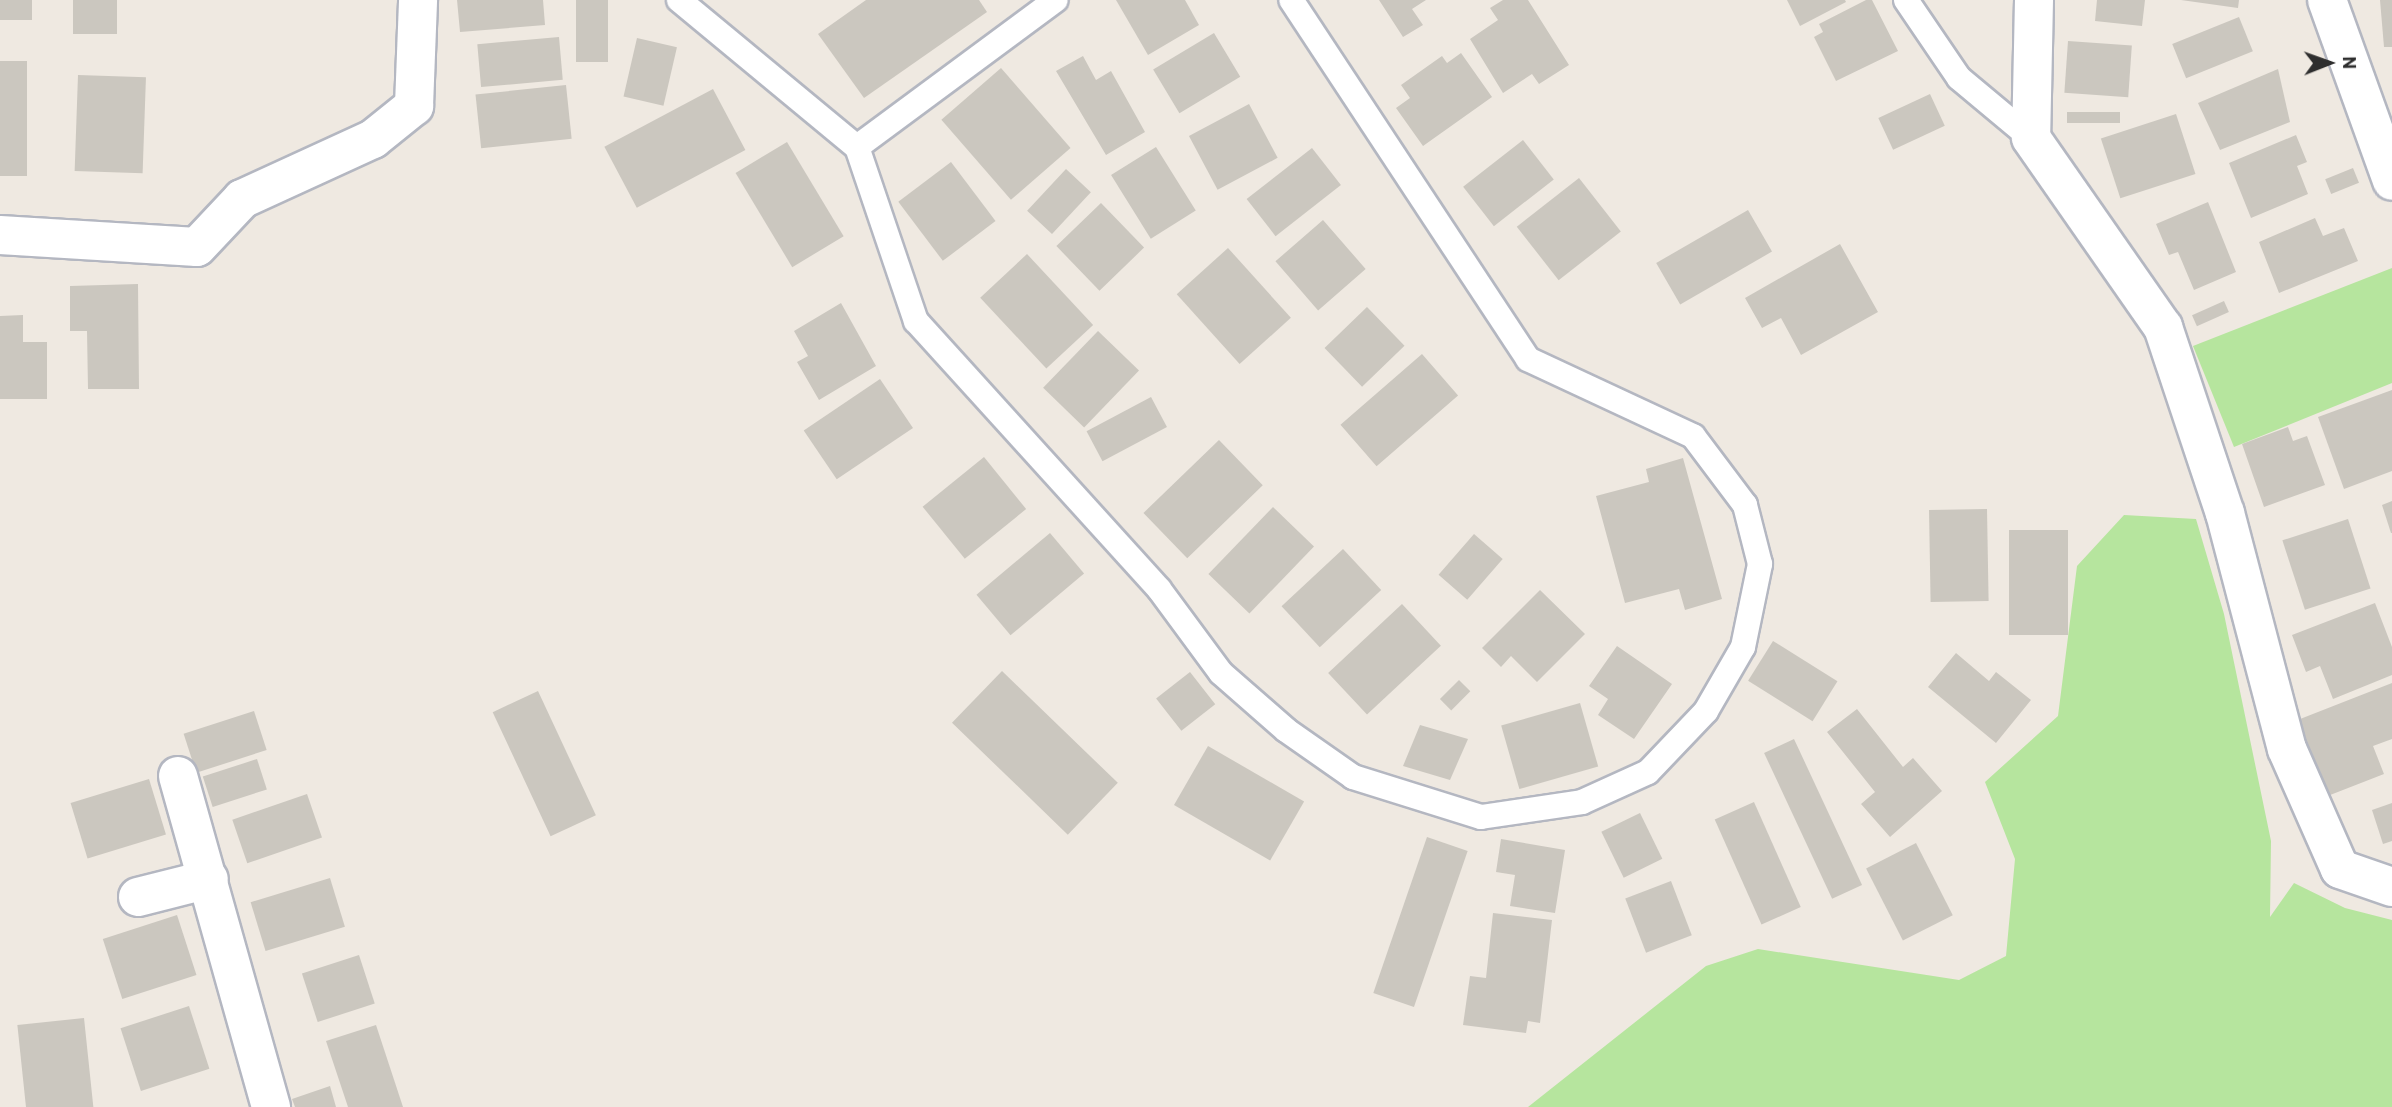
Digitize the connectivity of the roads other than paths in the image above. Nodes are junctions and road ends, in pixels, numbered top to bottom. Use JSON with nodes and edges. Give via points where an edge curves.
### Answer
{"nodes":[{"id":1,"x":418,"y":0,"type":"edge"},
{"id":2,"x":679,"y":0,"type":"edge"},
{"id":3,"x":1056,"y":0,"type":"edge"},
{"id":4,"x":1291,"y":0,"type":"edge"},
{"id":5,"x":1906,"y":0,"type":"edge"},
{"id":6,"x":2034,"y":0,"type":"edge"},
{"id":7,"x":2327,"y":0,"type":"edge"},
{"id":8,"x":2031,"y":138,"type":"junction"},
{"id":9,"x":857,"y":147,"type":"junction"},
{"id":10,"x":2392,"y":181,"type":"edge"},
{"id":11,"x":0,"y":235,"type":"edge"},
{"id":12,"x":177,"y":776,"type":"dead end"},
{"id":13,"x":209,"y":879,"type":"junction"},
{"id":14,"x":2392,"y":887,"type":"edge"},
{"id":15,"x":138,"y":897,"type":"dead end"},
{"id":16,"x":271,"y":1107,"type":"edge"}],
"edges":[{"from":1,"to":11,"type":"street","via":[[414,106],[373,139],[242,199],[197,247]]},
{"from":2,"to":9,"type":"lane"},
{"from":3,"to":9,"type":"lane"},
{"from":4,"to":9,"type":"lane","via":[[1528,359],[1693,436],[1745,505],[1760,564],[1743,647],[1706,711],[1648,772],[1582,802],[1481,817],[1353,777],[1231,681],[1159,589],[916,321]]},
{"from":5,"to":8,"type":"lane","via":[[1959,78]]},
{"from":6,"to":8,"type":"street"},
{"from":7,"to":10,"type":"street"},
{"from":8,"to":14,"type":"street","via":[[2163,327],[2225,513],[2287,749],[2340,869]]},
{"from":12,"to":13,"type":"street"},
{"from":13,"to":15,"type":"street"},
{"from":13,"to":16,"type":"street"}]}
